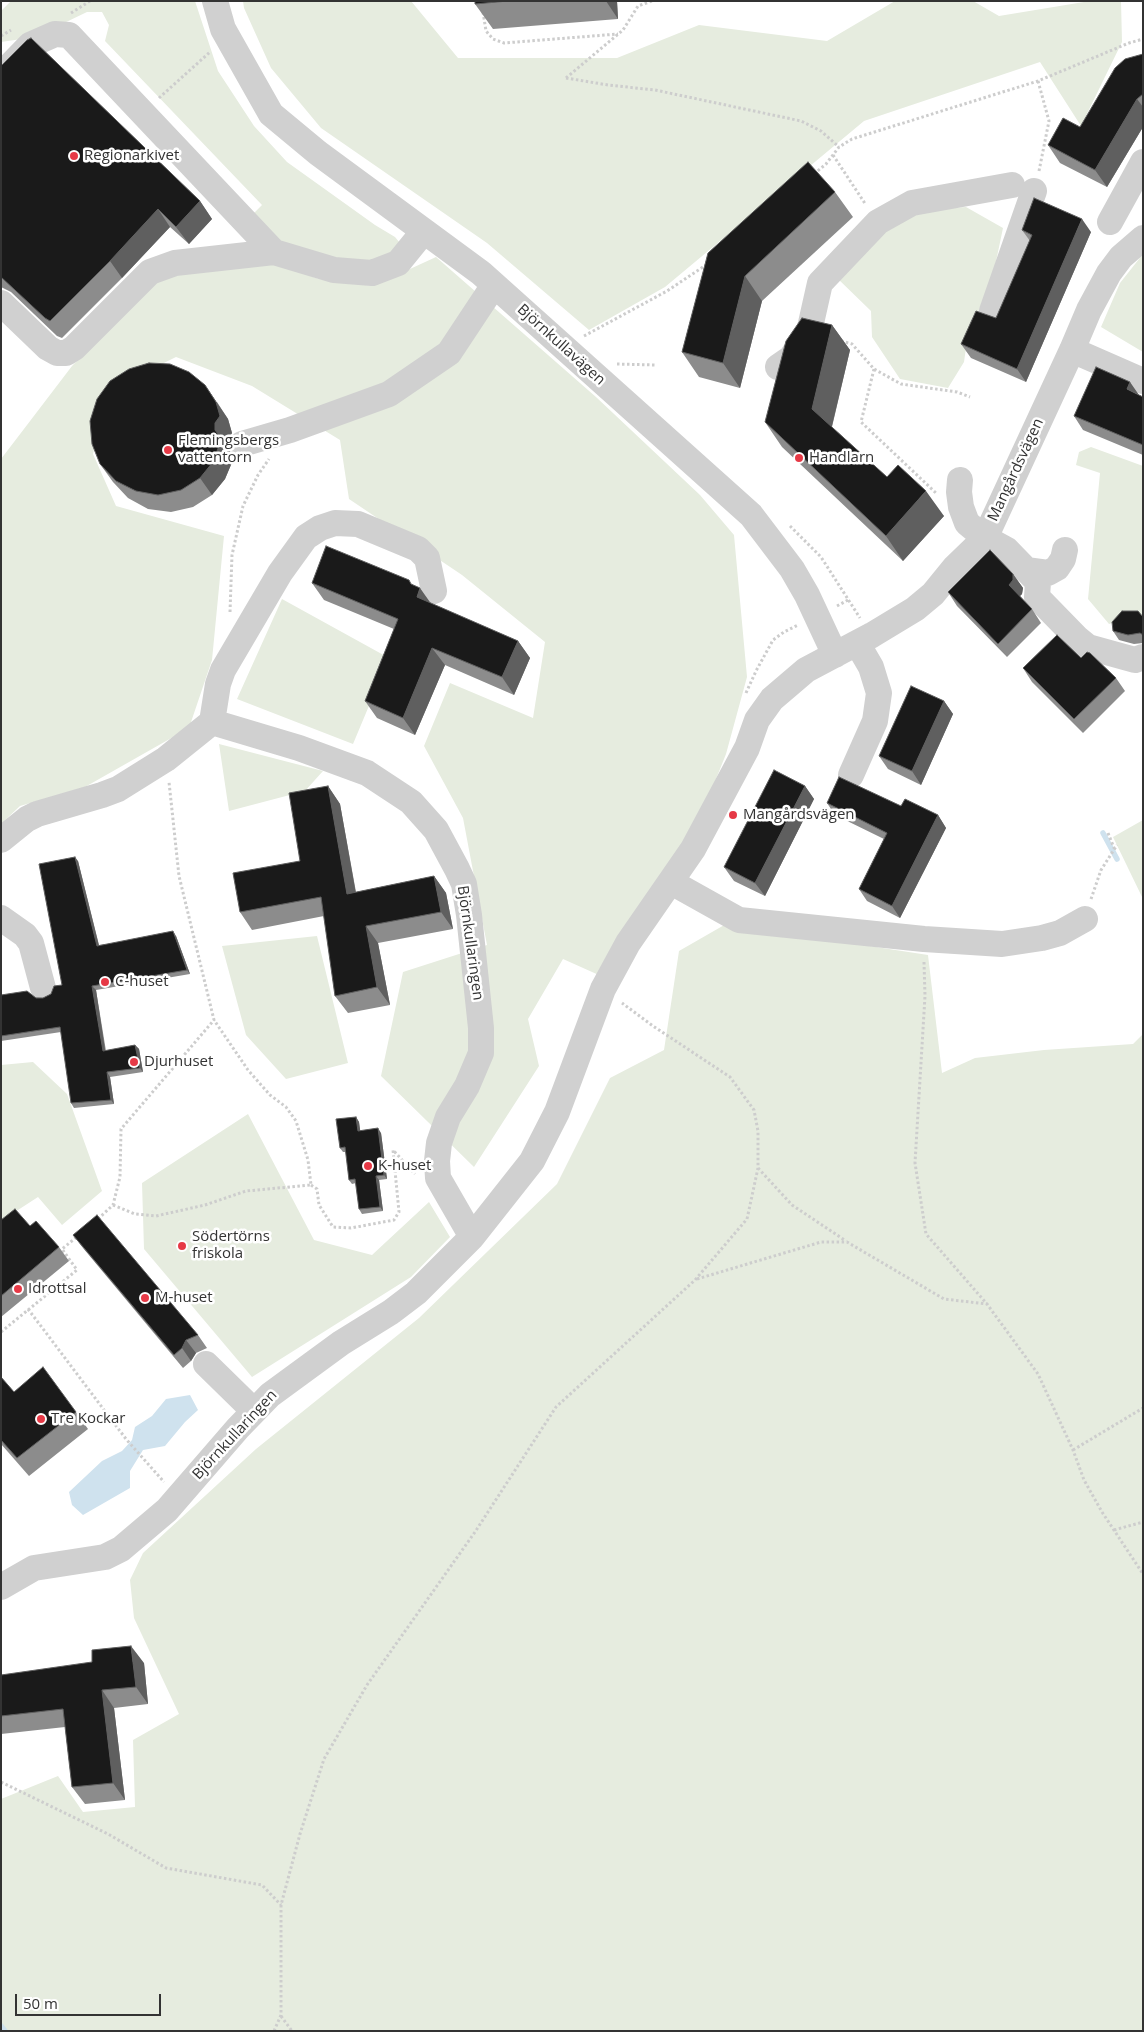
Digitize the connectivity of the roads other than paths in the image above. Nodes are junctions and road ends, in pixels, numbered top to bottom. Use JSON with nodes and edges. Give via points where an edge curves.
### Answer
{"nodes":[{"id":1,"x":215,"y":1,"type":"edge"},
{"id":2,"x":1,"y":75,"type":"edge"},
{"id":3,"x":1143,"y":162,"type":"edge"},
{"id":4,"x":1110,"y":222,"type":"dead end"},
{"id":5,"x":424,"y":231,"type":"junction"},
{"id":6,"x":1143,"y":238,"type":"edge"},
{"id":7,"x":274,"y":252,"type":"junction"},
{"id":8,"x":494,"y":285,"type":"junction"},
{"id":9,"x":1,"y":303,"type":"edge"},
{"id":10,"x":992,"y":311,"type":"dead end"},
{"id":11,"x":1072,"y":350,"type":"junction"},
{"id":12,"x":778,"y":366,"type":"edge"},
{"id":13,"x":1143,"y":381,"type":"edge"},
{"id":14,"x":242,"y":444,"type":"dead end"},
{"id":15,"x":960,"y":480,"type":"dead end"},
{"id":16,"x":985,"y":538,"type":"junction"},
{"id":17,"x":1065,"y":550,"type":"dead end"},
{"id":18,"x":1026,"y":570,"type":"junction"},
{"id":19,"x":434,"y":591,"type":"dead end"},
{"id":20,"x":846,"y":649,"type":"junction"},
{"id":21,"x":1143,"y":657,"type":"edge"},
{"id":22,"x":212,"y":722,"type":"junction"},
{"id":23,"x":851,"y":775,"type":"dead end"},
{"id":24,"x":1,"y":840,"type":"edge"},
{"id":25,"x":670,"y":882,"type":"junction"},
{"id":26,"x":1,"y":918,"type":"edge"},
{"id":27,"x":1085,"y":919,"type":"road end"},
{"id":28,"x":43,"y":988,"type":"dead end"},
{"id":29,"x":472,"y":1237,"type":"junction"},
{"id":30,"x":206,"y":1364,"type":"dead end"},
{"id":31,"x":254,"y":1411,"type":"junction"},
{"id":32,"x":1,"y":1587,"type":"edge"}],
"edges":[{"from":1,"to":5,"type":"street","name":"Björnkullavägen","via":[[223,29],[271,114]]},
{"from":2,"to":7,"type":"street","via":[[30,45],[55,34],[69,35]]},
{"from":3,"to":4,"type":"street"},
{"from":5,"to":7,"type":"street","via":[[398,263],[372,273],[334,270]]},
{"from":5,"to":8,"type":"street","name":"Björnkullavägen"},
{"from":6,"to":11,"type":"street","name":"Mangårdsvägen","via":[[1121,257],[1109,273],[1088,310]]},
{"from":7,"to":9,"type":"street","via":[[175,263],[150,272],[66,353],[48,348]]},
{"from":8,"to":14,"type":"street","via":[[449,352],[390,394]]},
{"from":8,"to":20,"type":"street","name":"Björnkullavägen","via":[[750,515],[792,569]]},
{"from":10,"to":12,"type":"street","via":[[1023,188],[912,203],[878,222],[820,283],[809,332],[792,358]]},
{"from":11,"to":13,"type":"street"},
{"from":11,"to":16,"type":"street","name":"Mangårdsvägen"},
{"from":15,"to":16,"type":"street","via":[[961,507],[967,523]]},
{"from":16,"to":18,"type":"street","via":[[1007,550]]},
{"from":16,"to":20,"type":"street","name":"Mangårdsvägen","via":[[915,609]]},
{"from":17,"to":18,"type":"street","via":[[1057,568],[1048,572]]},
{"from":18,"to":21,"type":"street","via":[[1038,582],[1037,597],[1088,647],[1135,660]]},
{"from":19,"to":22,"type":"street","via":[[427,558],[418,549],[358,524],[335,523],[320,528],[306,537],[280,572],[223,670]]},
{"from":20,"to":23,"type":"street","name":"Björnkullavägen","via":[[871,667],[880,693],[875,721]]},
{"from":20,"to":25,"type":"street","name":"Björnkullaringen","via":[[806,670],[772,699],[757,720],[746,748],[693,849]]},
{"from":22,"to":24,"type":"street","via":[[166,759],[118,789],[37,814]]},
{"from":22,"to":29,"type":"street","name":"Björnkullaringen","via":[[368,773],[412,802],[436,830],[457,869],[464,884],[469,915],[481,1053],[467,1086],[448,1117],[437,1161],[438,1178]]},
{"from":25,"to":27,"type":"street","via":[[739,920],[924,939],[1002,944],[1060,933]]},
{"from":25,"to":29,"type":"street","name":"Björnkullaringen","via":[[628,943],[603,989],[557,1112],[532,1161]]},
{"from":26,"to":28,"type":"street","via":[[31,943]]},
{"from":29,"to":31,"type":"street","name":"Björnkullaringen","via":[[391,1312],[291,1378]]},
{"from":30,"to":31,"type":"street"},
{"from":31,"to":32,"type":"street","name":"Björnkullaringen","via":[[167,1510],[121,1549],[105,1557],[34,1568]]}]}
